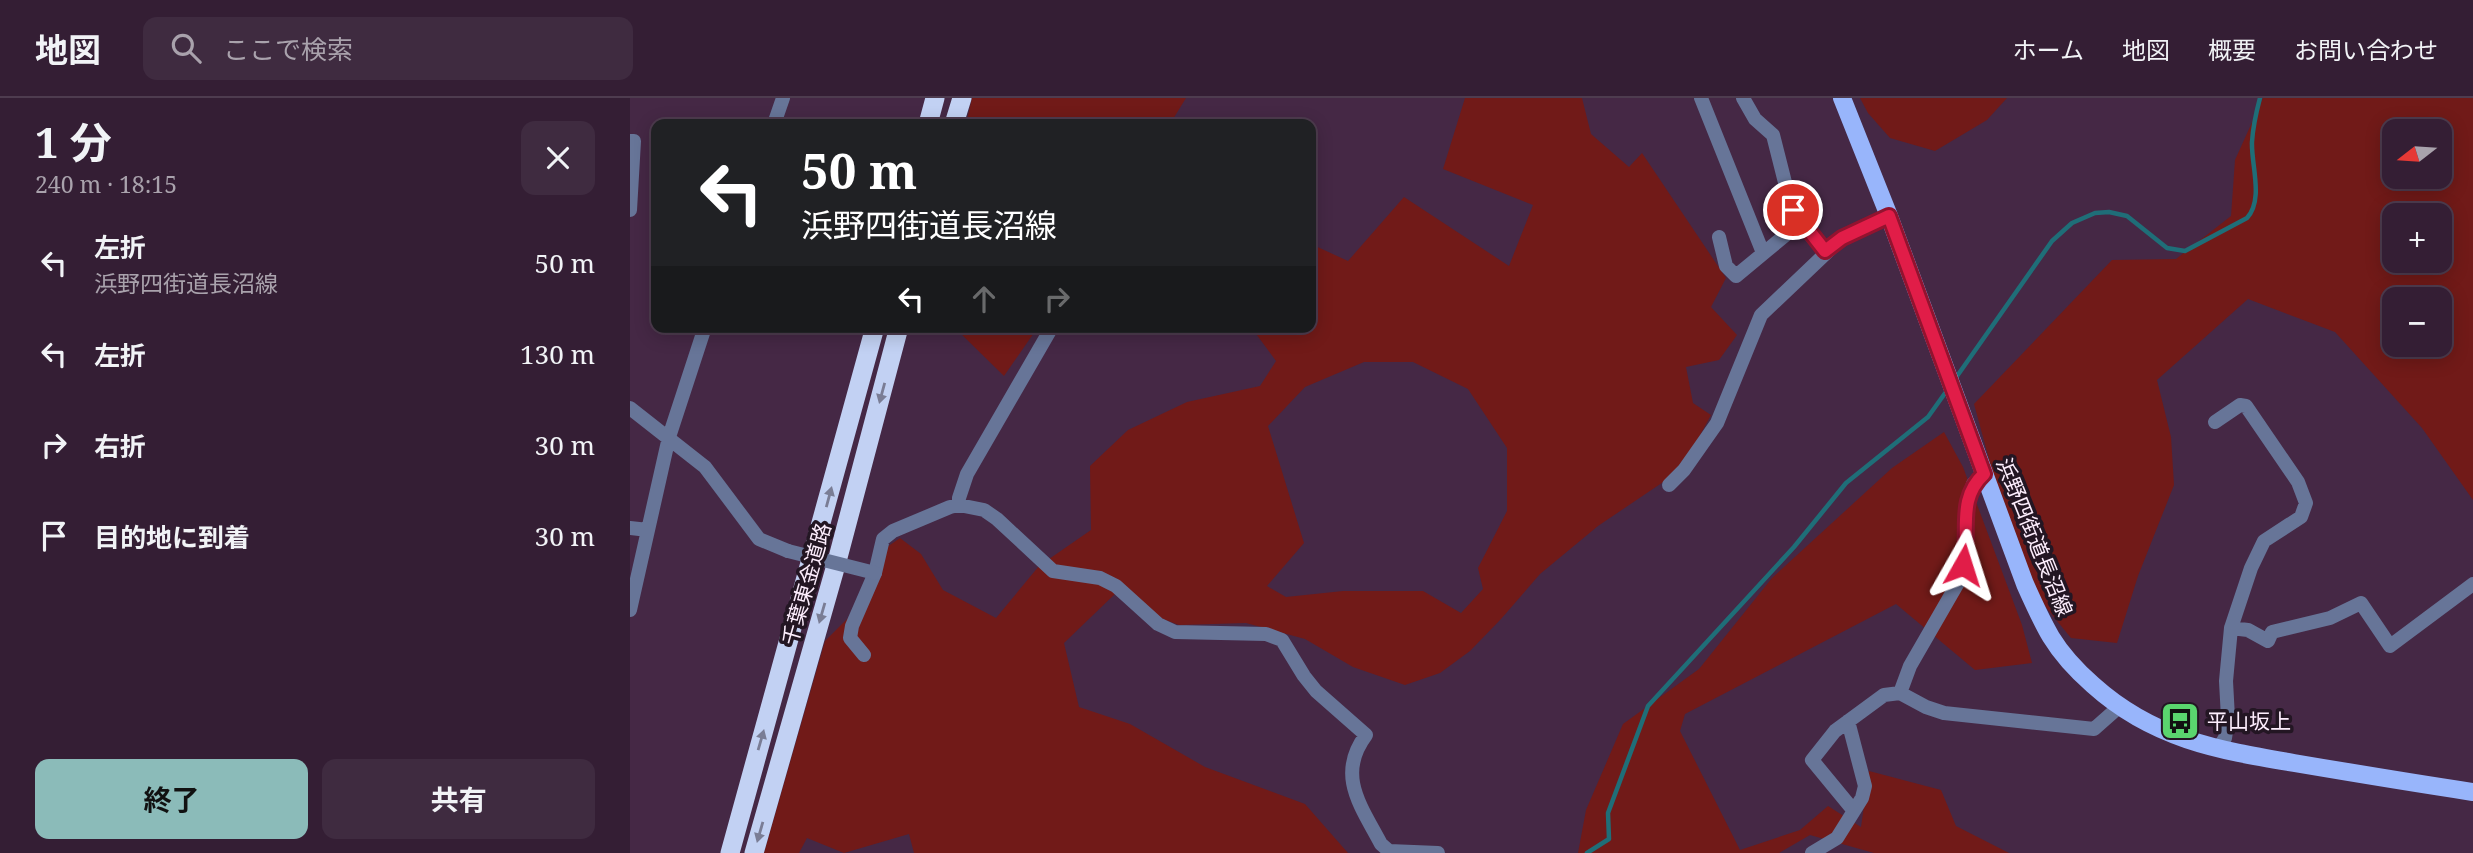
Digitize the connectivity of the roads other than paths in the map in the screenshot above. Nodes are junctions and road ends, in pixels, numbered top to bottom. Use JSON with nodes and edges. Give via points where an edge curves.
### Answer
{"nodes":[{"id":1,"x":783,"y":98,"type":"edge"},
{"id":2,"x":935,"y":98,"type":"edge"},
{"id":3,"x":962,"y":98,"type":"edge"},
{"id":4,"x":1701,"y":98,"type":"edge"},
{"id":5,"x":1743,"y":98,"type":"edge"},
{"id":6,"x":1842,"y":98,"type":"edge"},
{"id":7,"x":776,"y":119,"type":"edge"},
{"id":8,"x":929,"y":119,"type":"edge"},
{"id":9,"x":956,"y":119,"type":"edge"},
{"id":10,"x":630,"y":141,"type":"edge"},
{"id":11,"x":630,"y":210,"type":"edge"},
{"id":12,"x":1889,"y":216,"type":"junction"},
{"id":13,"x":1800,"y":223,"type":"junction"},
{"id":14,"x":1719,"y":237,"type":"dead end"},
{"id":15,"x":1825,"y":251,"type":"junction"},
{"id":16,"x":1763,"y":253,"type":"junction"},
{"id":17,"x":703,"y":333,"type":"edge"},
{"id":18,"x":872,"y":333,"type":"edge"},
{"id":19,"x":897,"y":333,"type":"edge"},
{"id":20,"x":1049,"y":333,"type":"edge"},
{"id":21,"x":630,"y":408,"type":"edge"},
{"id":22,"x":2215,"y":422,"type":"dead end"},
{"id":23,"x":669,"y":437,"type":"junction"},
{"id":24,"x":1984,"y":474,"type":"junction"},
{"id":25,"x":1669,"y":485,"type":"dead end"},
{"id":26,"x":959,"y":505,"type":"junction"},
{"id":27,"x":630,"y":528,"type":"edge"},
{"id":28,"x":648,"y":530,"type":"junction"},
{"id":29,"x":875,"y":573,"type":"junction"},
{"id":30,"x":2473,"y":584,"type":"edge"},
{"id":31,"x":630,"y":610,"type":"edge"},
{"id":32,"x":2231,"y":628,"type":"junction"},
{"id":33,"x":864,"y":655,"type":"dead end"},
{"id":34,"x":1900,"y":693,"type":"junction"},
{"id":35,"x":2120,"y":706,"type":"junction"},
{"id":36,"x":1847,"y":721,"type":"junction"},
{"id":37,"x":2218,"y":749,"type":"junction"},
{"id":38,"x":2473,"y":792,"type":"edge"},
{"id":39,"x":1854,"y":811,"type":"junction"},
{"id":40,"x":1837,"y":838,"type":"junction"},
{"id":41,"x":730,"y":853,"type":"edge"},
{"id":42,"x":754,"y":853,"type":"edge"},
{"id":43,"x":1438,"y":853,"type":"edge"},
{"id":44,"x":1812,"y":853,"type":"edge"},
{"id":45,"x":1840,"y":853,"type":"edge"}],
"edges":[{"from":1,"to":7,"type":"street"},
{"from":2,"to":8,"type":"highway"},
{"from":3,"to":9,"type":"highway"},
{"from":4,"to":16,"type":"street"},
{"from":5,"to":13,"type":"street","via":[[1755,119],[1773,135]]},
{"from":6,"to":12,"type":"main road","name":"浜野四街道長沼線"},
{"from":10,"to":11,"type":"street","via":[[634,141]]},
{"from":12,"to":15,"type":"street"},
{"from":12,"to":24,"type":"main road","name":"浜野四街道長沼線"},
{"from":13,"to":15,"type":"street"},
{"from":13,"to":16,"type":"street"},
{"from":14,"to":16,"type":"street","via":[[1726,266],[1736,276]]},
{"from":15,"to":25,"type":"street","via":[[1761,315],[1717,423]]},
{"from":17,"to":23,"type":"street"},
{"from":41,"to":18,"type":"highway","name":"千葉東金道路","one_way":true},
{"from":19,"to":42,"type":"highway","name":"千葉東金道路","one_way":true},
{"from":20,"to":26,"type":"street","via":[[967,474]]},
{"from":21,"to":23,"type":"street"},
{"from":22,"to":32,"type":"street","via":[[2240,405],[2246,406],[2298,482],[2306,503],[2301,517],[2264,541]]},
{"from":23,"to":28,"type":"street"},
{"from":23,"to":29,"type":"street","bridge":true,"via":[[705,467],[759,539]]},
{"from":24,"to":34,"type":"street","via":[[1973,484],[1966,508],[1967,549],[1959,581],[1910,666]]},
{"from":24,"to":35,"type":"main road","name":"浜野四街道長沼線","via":[[2025,584],[2052,638],[2083,676]]},
{"from":26,"to":29,"type":"street","via":[[883,539]]},
{"from":26,"to":43,"type":"street","via":[[990,514],[1053,572],[1100,578],[1175,632],[1266,634],[1282,639],[1316,691],[1366,734],[1356,748],[1351,781],[1381,844],[1389,851]]},
{"from":27,"to":28,"type":"street"},
{"from":28,"to":31,"type":"street"},
{"from":29,"to":33,"type":"street","via":[[849,638]]},
{"from":30,"to":32,"type":"street","via":[[2390,646],[2361,603],[2330,618],[2272,632],[2267,641],[2248,630]]},
{"from":32,"to":37,"type":"street","via":[[2228,718]]},
{"from":34,"to":35,"type":"street","via":[[1944,713],[2094,729]]},
{"from":34,"to":36,"type":"street","via":[[1884,695]]},
{"from":35,"to":37,"type":"main road","name":"浜野四街道長沼線","via":[[2156,729]]},
{"from":36,"to":39,"type":"street","via":[[1865,786]]},
{"from":36,"to":39,"type":"street","via":[[1812,760]]},
{"from":37,"to":38,"type":"main road","name":"浜野四街道長沼線"},
{"from":39,"to":40,"type":"street"},
{"from":40,"to":44,"type":"street"},
{"from":40,"to":45,"type":"street"}]}
